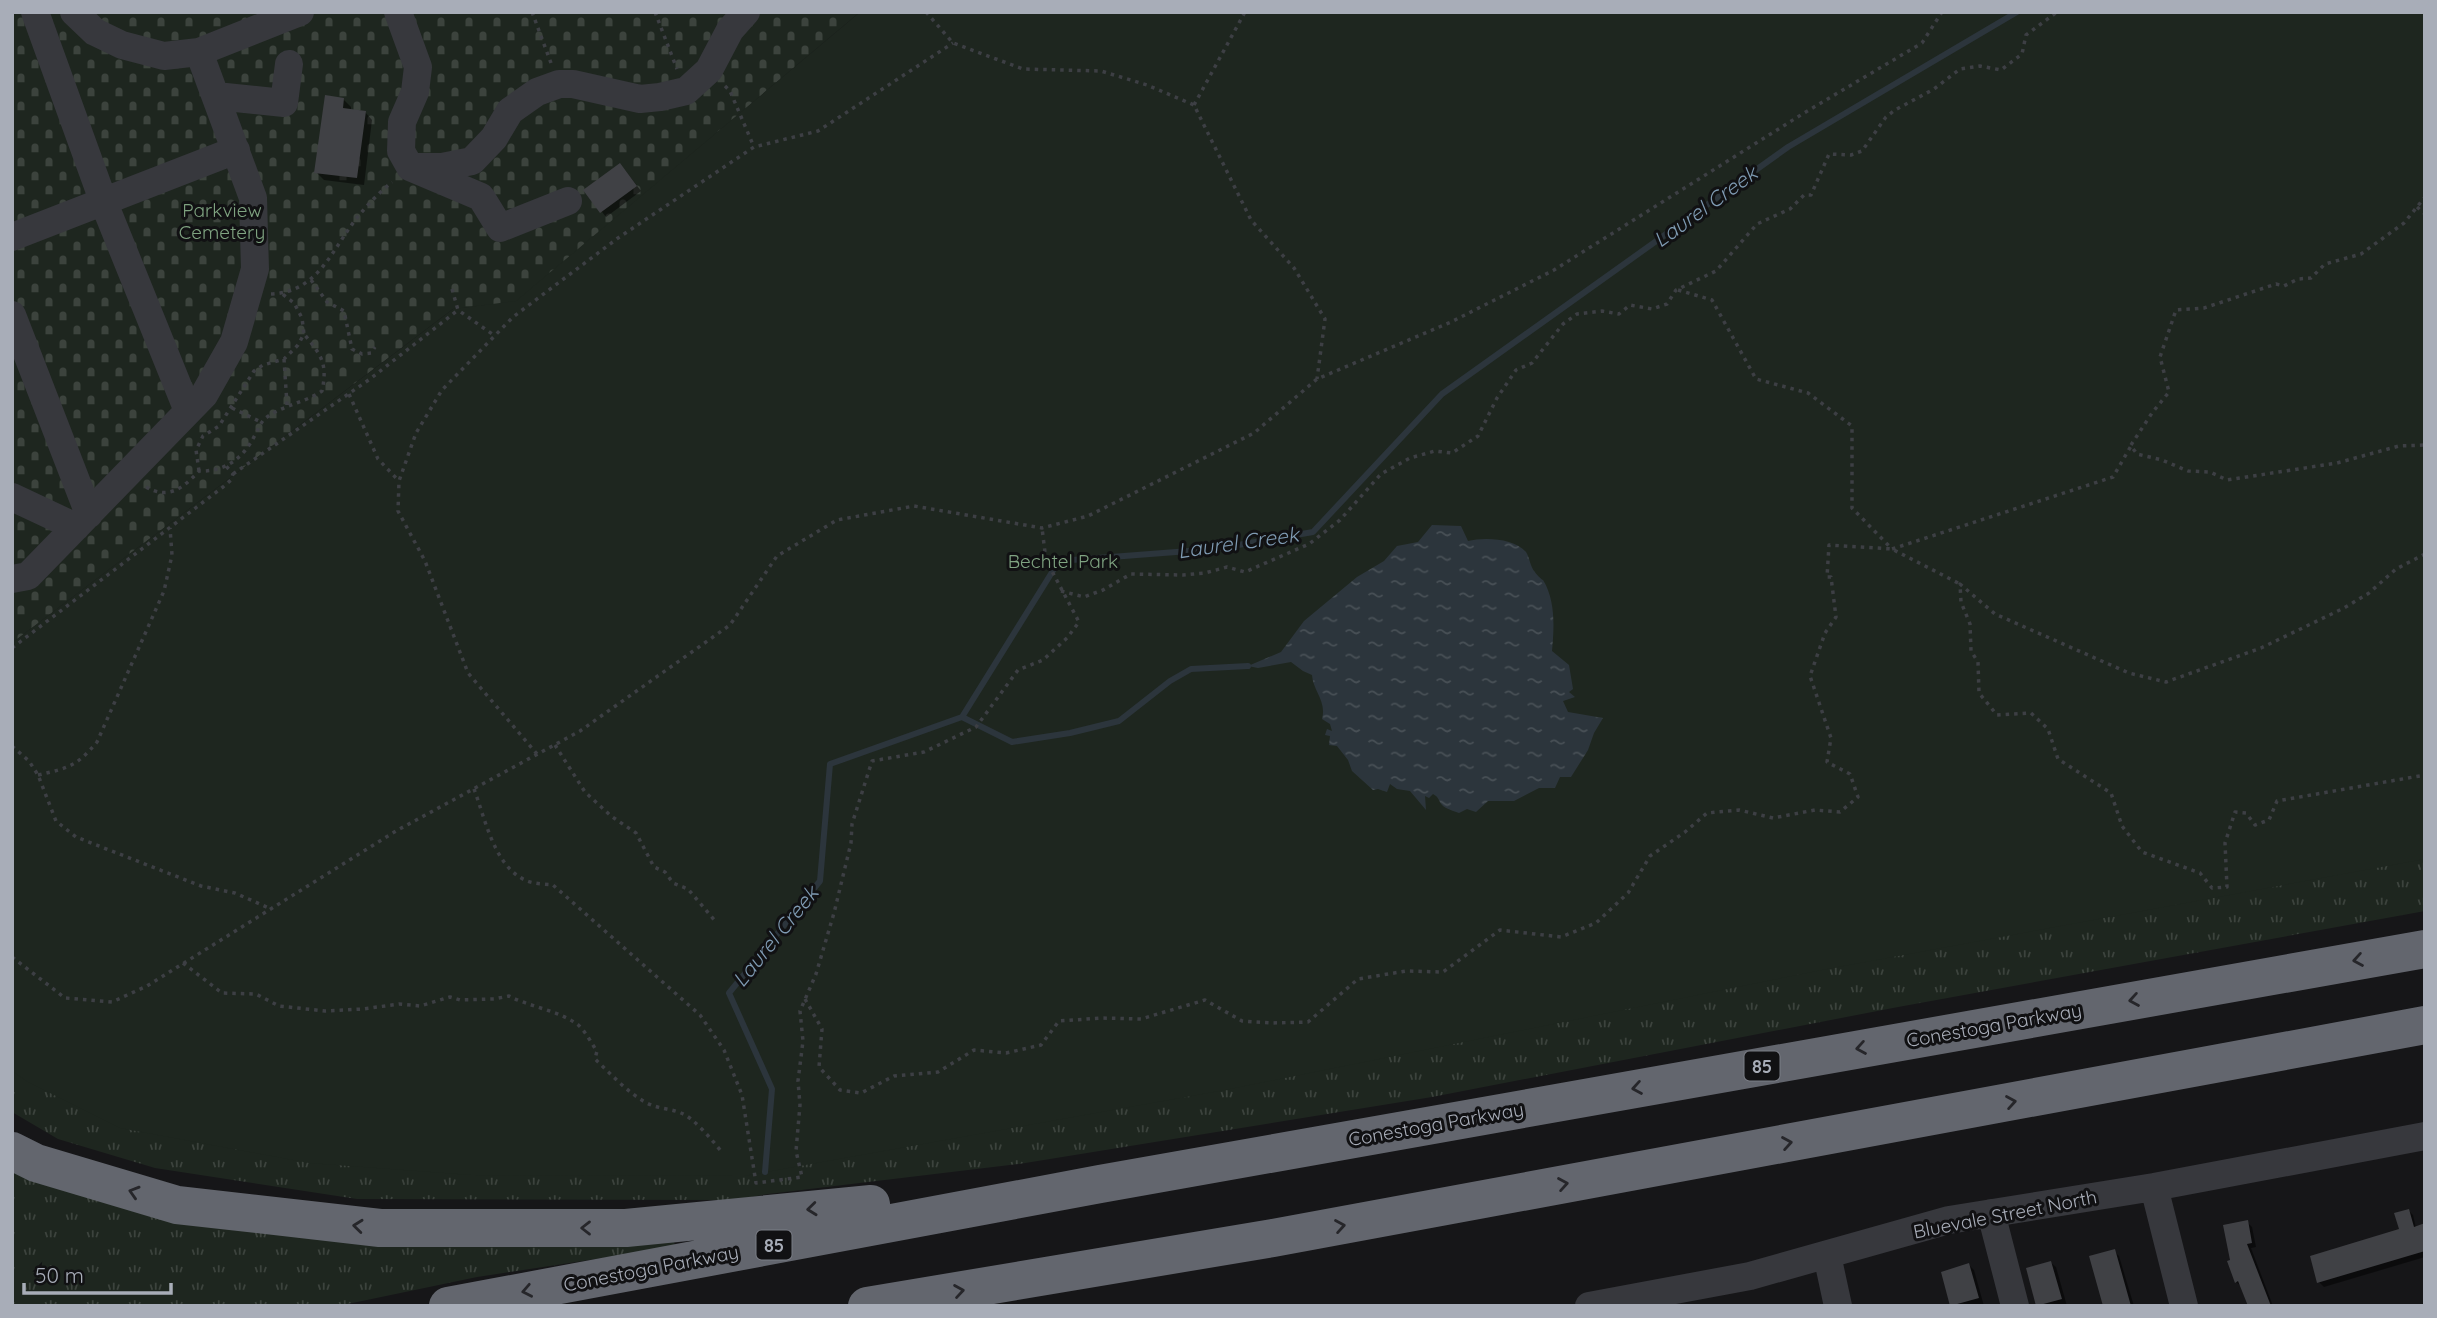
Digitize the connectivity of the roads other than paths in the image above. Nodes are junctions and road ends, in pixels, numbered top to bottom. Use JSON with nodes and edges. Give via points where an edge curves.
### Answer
{"nodes":[{"id":1,"x":35,"y":12,"type":"edge"},
{"id":2,"x":300,"y":12,"type":"edge"},
{"id":3,"x":398,"y":12,"type":"edge"},
{"id":4,"x":746,"y":12,"type":"edge"},
{"id":5,"x":87,"y":17,"type":"edge"},
{"id":6,"x":200,"y":52,"type":"junction"},
{"id":7,"x":289,"y":64,"type":"dead end"},
{"id":8,"x":216,"y":96,"type":"junction"},
{"id":9,"x":236,"y":150,"type":"junction"},
{"id":10,"x":410,"y":167,"type":"junction"},
{"id":11,"x":568,"y":201,"type":"dead end"},
{"id":12,"x":104,"y":203,"type":"junction"},
{"id":13,"x":12,"y":237,"type":"edge"},
{"id":14,"x":12,"y":315,"type":"edge"},
{"id":15,"x":196,"y":403,"type":"junction"},
{"id":16,"x":12,"y":497,"type":"edge"},
{"id":17,"x":83,"y":520,"type":"junction"},
{"id":18,"x":12,"y":579,"type":"edge"},
{"id":19,"x":2425,"y":948,"type":"edge"},
{"id":20,"x":2425,"y":1025,"type":"edge"},
{"id":21,"x":2425,"y":1136,"type":"edge"},
{"id":22,"x":12,"y":1151,"type":"edge"},
{"id":23,"x":1100,"y":1184,"type":"junction"},
{"id":24,"x":2154,"y":1187,"type":"junction"},
{"id":25,"x":1991,"y":1213,"type":"junction"},
{"id":26,"x":1273,"y":1238,"type":"junction"},
{"id":27,"x":1827,"y":1255,"type":"junction"},
{"id":28,"x":1647,"y":1301,"type":"edge"},
{"id":29,"x":448,"y":1306,"type":"edge"},
{"id":30,"x":867,"y":1306,"type":"edge"},
{"id":31,"x":1021,"y":1306,"type":"edge"},
{"id":32,"x":1589,"y":1306,"type":"edge"},
{"id":33,"x":1838,"y":1306,"type":"edge"},
{"id":34,"x":2015,"y":1306,"type":"edge"},
{"id":35,"x":2184,"y":1306,"type":"edge"}],
"edges":[{"from":1,"to":12,"type":"street"},
{"from":2,"to":6,"type":"street"},
{"from":3,"to":10,"type":"street","via":[[418,67],[415,92],[402,122],[401,151]]},
{"from":4,"to":10,"type":"street","via":[[730,30],[709,71],[685,91],[640,99],[559,84],[537,92],[510,111],[495,138],[472,161]]},
{"from":5,"to":6,"type":"street","via":[[96,32],[122,45],[164,56]]},
{"from":6,"to":8,"type":"street"},
{"from":7,"to":8,"type":"street","via":[[285,103]]},
{"from":8,"to":9,"type":"street"},
{"from":9,"to":12,"type":"street"},
{"from":9,"to":15,"type":"street","via":[[253,198],[254,269],[234,342]]},
{"from":10,"to":11,"type":"street","via":[[481,197],[500,228]]},
{"from":12,"to":13,"type":"street"},
{"from":12,"to":15,"type":"street"},
{"from":14,"to":17,"type":"street"},
{"from":15,"to":17,"type":"street"},
{"from":16,"to":17,"type":"street"},
{"from":17,"to":18,"type":"street","via":[[29,576]]},
{"from":19,"to":23,"type":"highway","name":"Conestoga Parkway","number":"85","one_way":true},
{"from":26,"to":20,"type":"highway","one_way":true},
{"from":21,"to":24,"type":"street","name":"Bluevale Street North"},
{"from":23,"to":22,"type":"highway","one_way":true,"via":[[625,1228],[380,1228],[177,1205],[36,1163]]},
{"from":23,"to":29,"type":"highway","name":"Conestoga Parkway","number":"85","one_way":true},
{"from":24,"to":25,"type":"street","name":"Bluevale Street North"},
{"from":24,"to":35,"type":"street"},
{"from":25,"to":27,"type":"street","name":"Bluevale Street North","via":[[1949,1220]]},
{"from":25,"to":34,"type":"street"},
{"from":30,"to":26,"type":"highway","one_way":true},
{"from":26,"to":31,"type":"highway"},
{"from":27,"to":28,"type":"street","name":"Bluevale Street North"},
{"from":27,"to":33,"type":"street"},
{"from":28,"to":32,"type":"street","name":"Bluevale Street North"}]}
